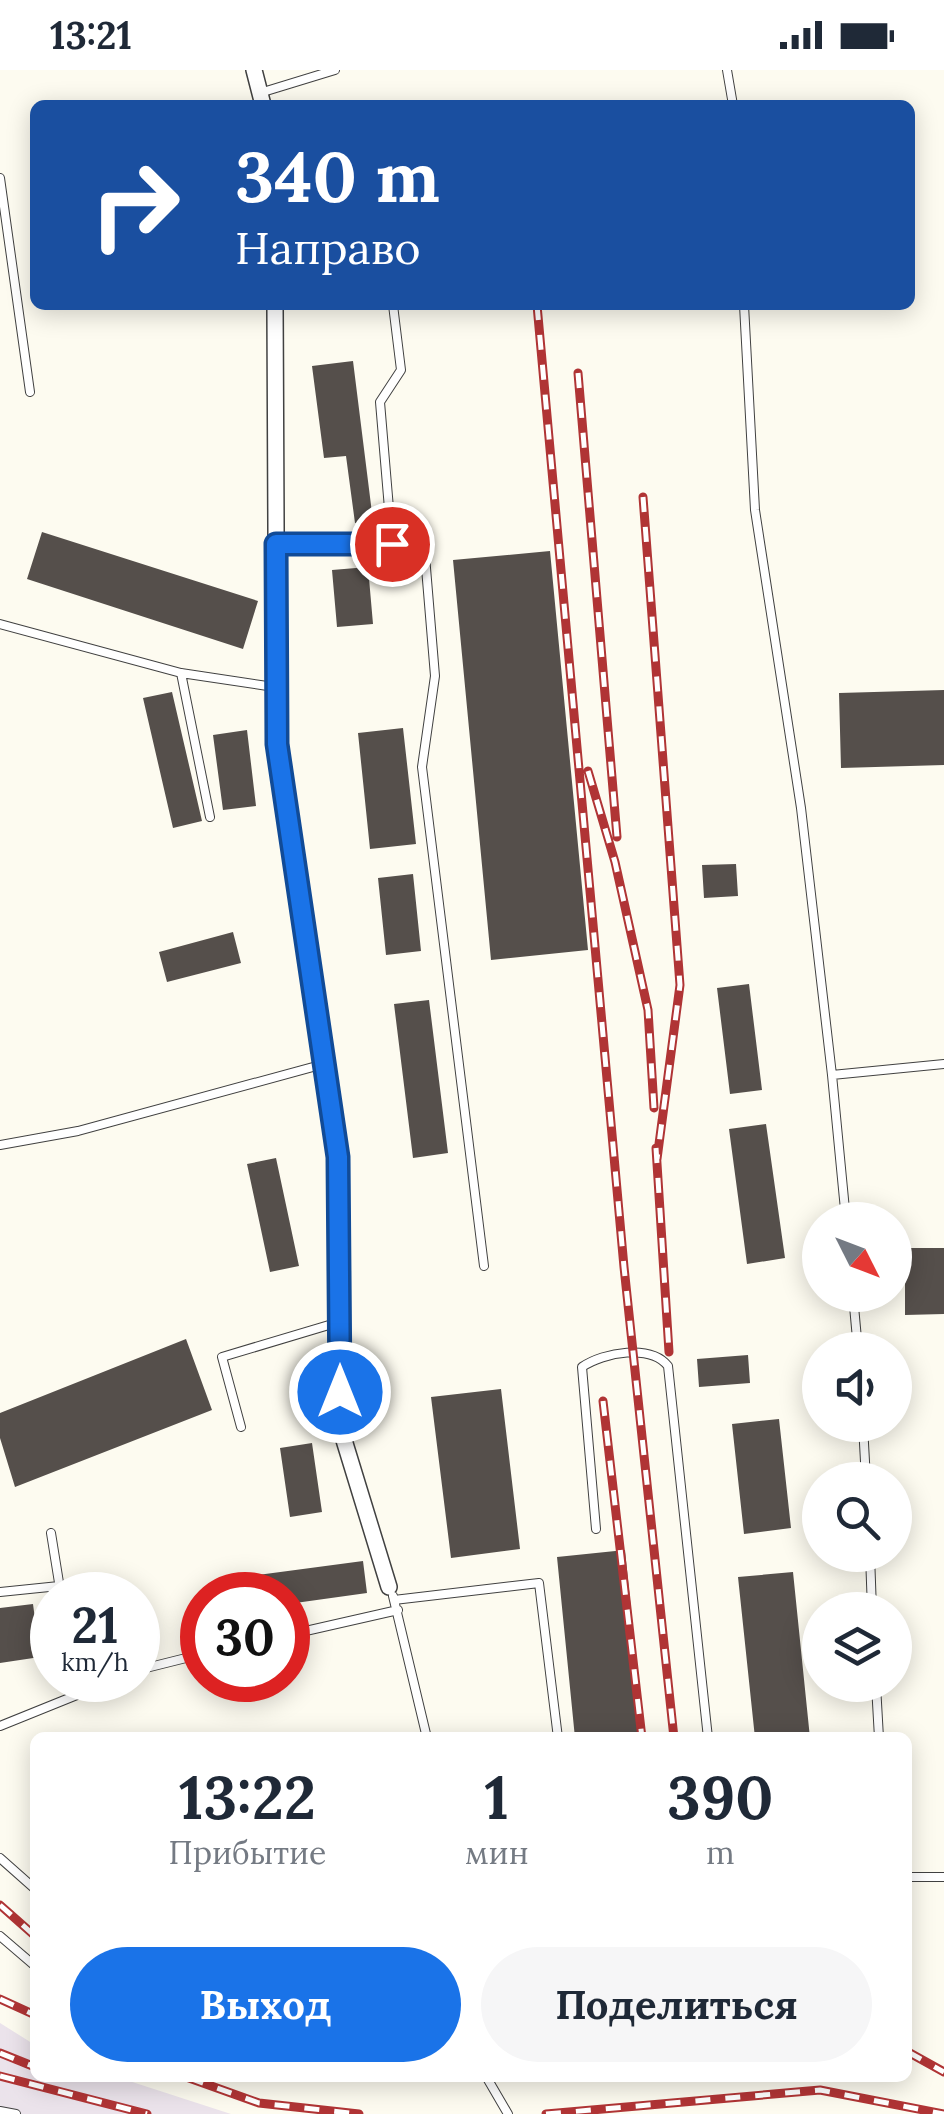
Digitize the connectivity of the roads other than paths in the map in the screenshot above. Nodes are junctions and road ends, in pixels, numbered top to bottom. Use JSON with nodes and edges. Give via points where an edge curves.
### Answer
{"nodes":[{"id":1,"x":254,"y":70,"type":"edge"},
{"id":2,"x":335,"y":70,"type":"edge"},
{"id":3,"x":727,"y":70,"type":"edge"},
{"id":4,"x":263,"y":98,"type":"edge"},
{"id":5,"x":732,"y":100,"type":"edge"},
{"id":6,"x":0,"y":178,"type":"edge"},
{"id":7,"x":275,"y":310,"type":"edge"},
{"id":8,"x":394,"y":310,"type":"edge"},
{"id":9,"x":744,"y":310,"type":"edge"},
{"id":10,"x":30,"y":392,"type":"dead end"},
{"id":11,"x":276,"y":544,"type":"junction"},
{"id":12,"x":392,"y":544,"type":"junction"},
{"id":13,"x":0,"y":624,"type":"edge"},
{"id":14,"x":181,"y":674,"type":"junction"},
{"id":15,"x":274,"y":688,"type":"junction"},
{"id":16,"x":210,"y":816,"type":"dead end"},
{"id":17,"x":324,"y":1064,"type":"junction"},
{"id":18,"x":944,"y":1064,"type":"edge"},
{"id":19,"x":832,"y":1075,"type":"junction"},
{"id":20,"x":0,"y":1145,"type":"edge"},
{"id":21,"x":844,"y":1202,"type":"edge"},
{"id":22,"x":484,"y":1266,"type":"dead end"},
{"id":23,"x":339,"y":1322,"type":"junction"},
{"id":24,"x":241,"y":1427,"type":"dead end"},
{"id":25,"x":596,"y":1528,"type":"dead end"},
{"id":26,"x":51,"y":1533,"type":"dead end"},
{"id":27,"x":57,"y":1572,"type":"edge"},
{"id":28,"x":0,"y":1592,"type":"edge"},
{"id":29,"x":30,"y":1592,"type":"edge"},
{"id":30,"x":392,"y":1593,"type":"junction"},
{"id":31,"x":398,"y":1610,"type":"junction"},
{"id":32,"x":310,"y":1630,"type":"edge"},
{"id":33,"x":59,"y":1702,"type":"edge"},
{"id":34,"x":877,"y":1702,"type":"edge"},
{"id":35,"x":0,"y":1726,"type":"edge"},
{"id":36,"x":426,"y":1732,"type":"edge"},
{"id":37,"x":557,"y":1732,"type":"edge"},
{"id":38,"x":707,"y":1732,"type":"edge"},
{"id":39,"x":879,"y":1732,"type":"edge"},
{"id":40,"x":0,"y":1858,"type":"edge"},
{"id":41,"x":912,"y":1877,"type":"edge"},
{"id":42,"x":944,"y":1877,"type":"edge"},
{"id":43,"x":30,"y":1885,"type":"edge"},
{"id":44,"x":0,"y":1936,"type":"edge"},
{"id":45,"x":30,"y":1962,"type":"edge"},
{"id":46,"x":488,"y":2082,"type":"edge"},
{"id":47,"x":0,"y":2112,"type":"edge"},
{"id":48,"x":16,"y":2114,"type":"edge"},
{"id":49,"x":508,"y":2114,"type":"edge"}],
"edges":[{"from":1,"to":4,"type":"street"},
{"from":2,"to":4,"type":"lane"},
{"from":3,"to":5,"type":"lane"},
{"from":6,"to":10,"type":"lane"},
{"from":7,"to":11,"type":"street"},
{"from":8,"to":12,"type":"lane","via":[[401,370],[380,402]]},
{"from":9,"to":19,"type":"lane","via":[[754,510],[802,808]]},
{"from":11,"to":12,"type":"lane"},
{"from":11,"to":15,"type":"street"},
{"from":12,"to":22,"type":"lane","via":[[424,544],[435,676],[422,767]]},
{"from":13,"to":14,"type":"lane"},
{"from":14,"to":15,"type":"lane"},
{"from":14,"to":16,"type":"lane"},
{"from":15,"to":17,"type":"street"},
{"from":17,"to":20,"type":"lane","via":[[78,1131]]},
{"from":17,"to":23,"type":"street","via":[[338,1157]]},
{"from":18,"to":19,"type":"lane"},
{"from":19,"to":21,"type":"lane"},
{"from":23,"to":24,"type":"lane","via":[[222,1357]]},
{"from":23,"to":30,"type":"street","via":[[340,1428]]},
{"from":25,"to":38,"type":"lane","via":[[582,1367],[646,1352],[660,1356],[668,1366]]},
{"from":26,"to":27,"type":"lane"},
{"from":28,"to":29,"type":"lane"},
{"from":30,"to":31,"type":"lane"},
{"from":30,"to":37,"type":"lane","via":[[539,1583]]},
{"from":31,"to":32,"type":"lane"},
{"from":31,"to":36,"type":"lane"},
{"from":33,"to":35,"type":"lane"},
{"from":34,"to":39,"type":"lane"},
{"from":40,"to":43,"type":"lane"},
{"from":41,"to":42,"type":"lane"},
{"from":44,"to":45,"type":"lane"},
{"from":46,"to":49,"type":"lane"},
{"from":47,"to":48,"type":"lane"}]}
